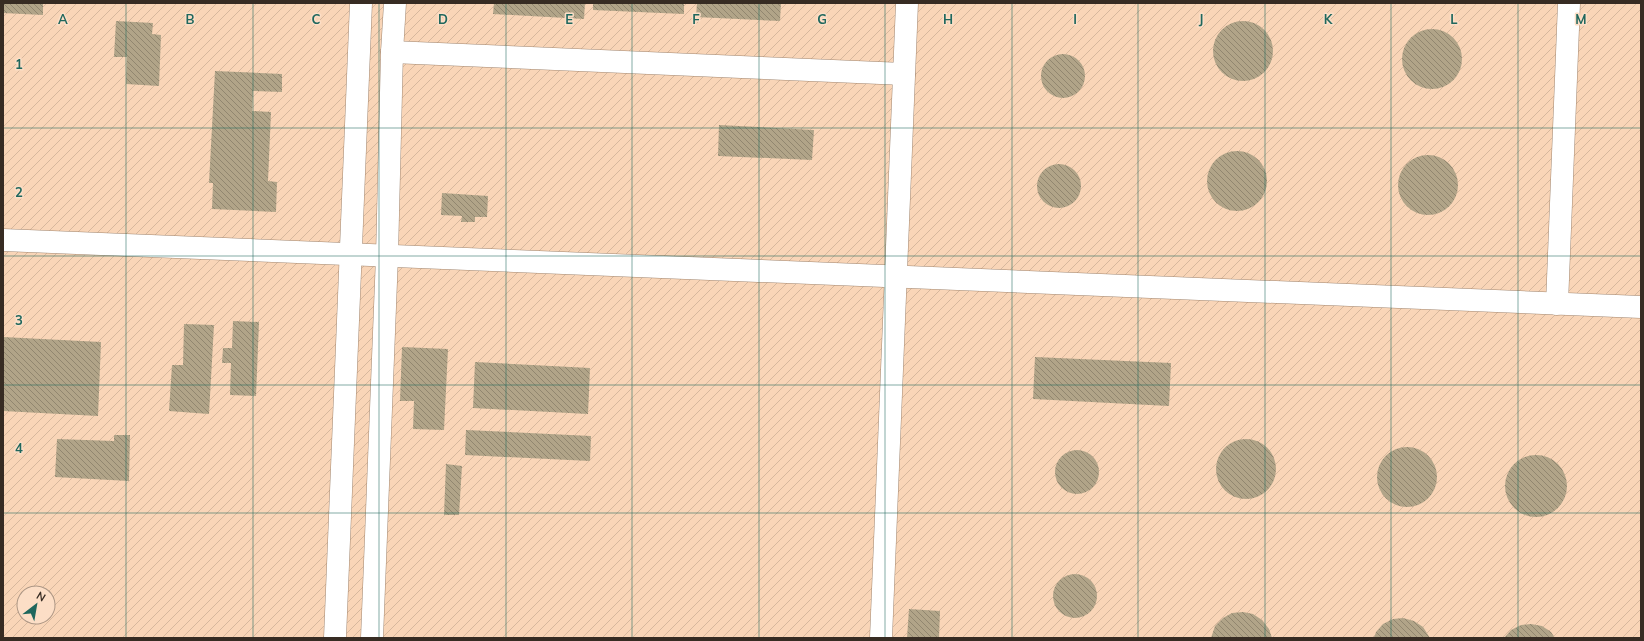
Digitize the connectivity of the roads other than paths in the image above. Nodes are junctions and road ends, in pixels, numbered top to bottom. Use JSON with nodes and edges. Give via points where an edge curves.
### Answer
{"nodes":[{"id":1,"x":361,"y":3,"type":"edge"},
{"id":2,"x":395,"y":3,"type":"edge"},
{"id":3,"x":907,"y":3,"type":"edge"},
{"id":4,"x":1569,"y":3,"type":"edge"},
{"id":5,"x":392,"y":52,"type":"junction"},
{"id":6,"x":904,"y":74,"type":"junction"},
{"id":7,"x":3,"y":240,"type":"edge"},
{"id":8,"x":351,"y":254,"type":"junction"},
{"id":9,"x":387,"y":256,"type":"junction"},
{"id":10,"x":896,"y":277,"type":"junction"},
{"id":11,"x":1557,"y":304,"type":"junction"},
{"id":12,"x":1641,"y":307,"type":"edge"},
{"id":13,"x":335,"y":638,"type":"edge"},
{"id":14,"x":372,"y":638,"type":"edge"},
{"id":15,"x":881,"y":638,"type":"edge"}],
"edges":[{"from":1,"to":8,"type":"lane"},
{"from":2,"to":5,"type":"lane"},
{"from":3,"to":6,"type":"lane"},
{"from":4,"to":11,"type":"lane"},
{"from":5,"to":6,"type":"lane"},
{"from":5,"to":9,"type":"lane"},
{"from":6,"to":10,"type":"lane"},
{"from":7,"to":8,"type":"lane"},
{"from":8,"to":9,"type":"lane"},
{"from":8,"to":13,"type":"lane"},
{"from":9,"to":10,"type":"lane"},
{"from":9,"to":14,"type":"lane"},
{"from":10,"to":11,"type":"lane"},
{"from":10,"to":15,"type":"lane"},
{"from":11,"to":12,"type":"lane"}]}
